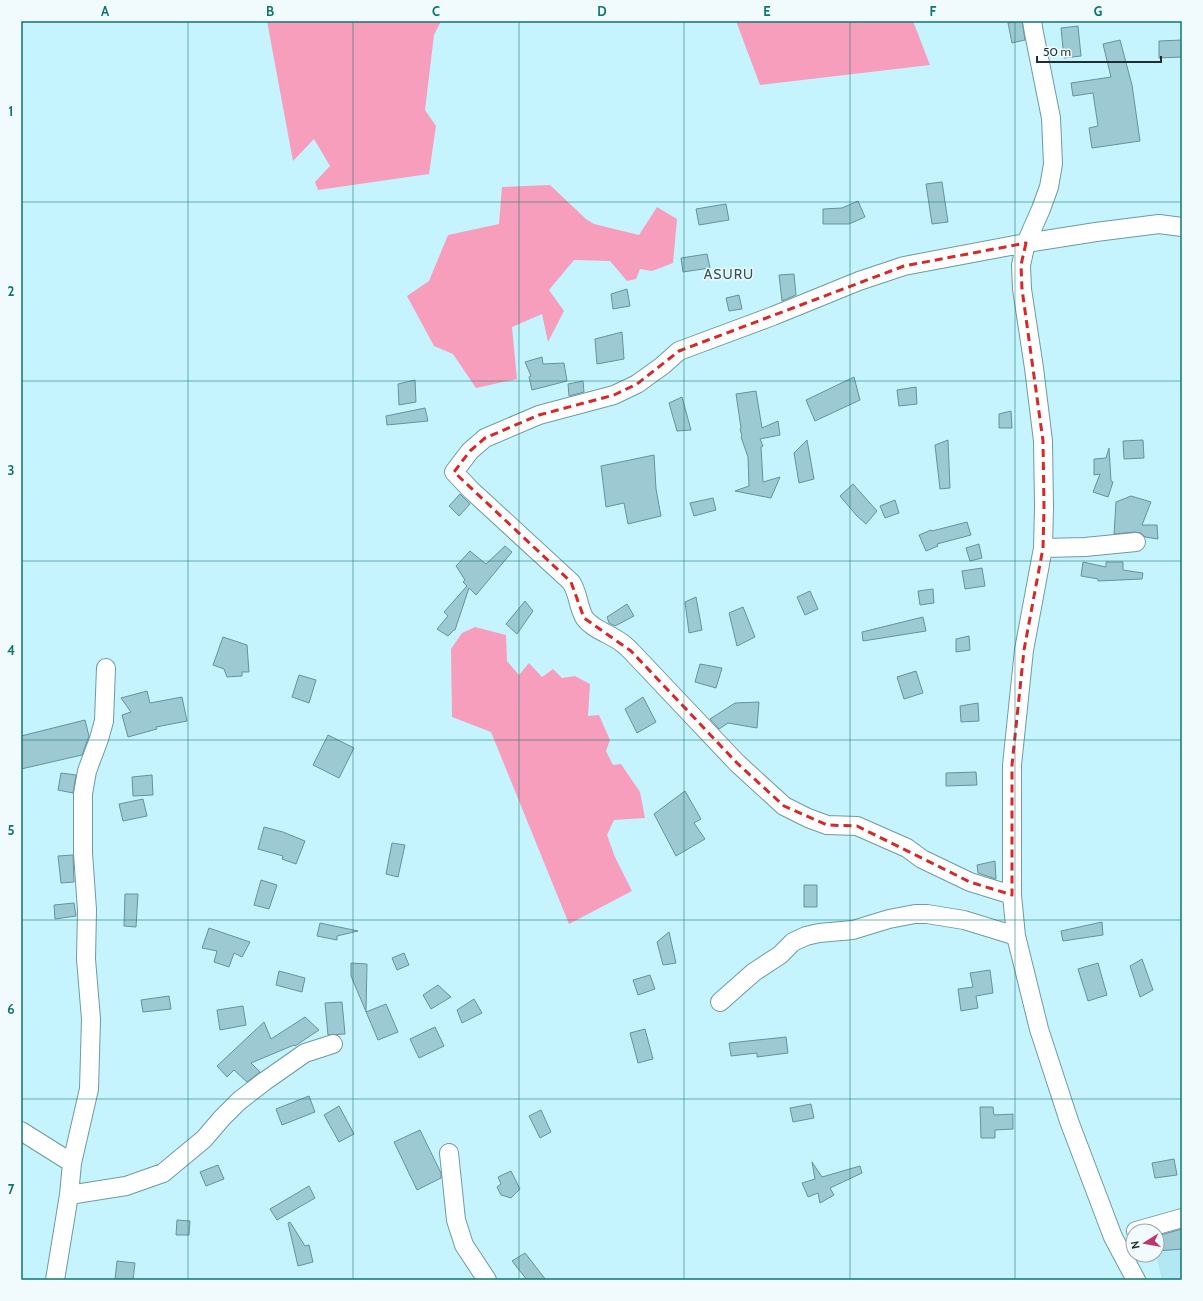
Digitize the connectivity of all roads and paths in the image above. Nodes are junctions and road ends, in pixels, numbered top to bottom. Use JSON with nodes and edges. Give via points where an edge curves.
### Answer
{"nodes":[{"id":1,"x":1032,"y":21,"type":"edge"},
{"id":2,"x":1182,"y":227,"type":"edge"},
{"id":3,"x":1026,"y":243,"type":"junction"},
{"id":4,"x":1136,"y":542,"type":"dead end"},
{"id":5,"x":1043,"y":548,"type":"junction"},
{"id":6,"x":106,"y":668,"type":"dead end"},
{"id":7,"x":1012,"y":895,"type":"junction"},
{"id":8,"x":1016,"y":936,"type":"junction"},
{"id":9,"x":720,"y":1002,"type":"dead end"},
{"id":10,"x":333,"y":1044,"type":"dead end"},
{"id":11,"x":21,"y":1131,"type":"edge"},
{"id":12,"x":449,"y":1153,"type":"dead end"},
{"id":13,"x":72,"y":1163,"type":"junction"},
{"id":14,"x":69,"y":1195,"type":"junction"},
{"id":15,"x":1182,"y":1218,"type":"edge"},
{"id":16,"x":1164,"y":1223,"type":"edge"},
{"id":17,"x":1125,"y":1234,"type":"edge"},
{"id":18,"x":1113,"y":1237,"type":"junction"},
{"id":19,"x":55,"y":1280,"type":"edge"},
{"id":20,"x":487,"y":1280,"type":"edge"},
{"id":21,"x":1136,"y":1280,"type":"edge"}],
"edges":[{"from":1,"to":3,"type":"street","via":[[1051,118],[1054,164],[1049,188]]},
{"from":2,"to":3,"type":"street","via":[[1160,224]]},
{"from":3,"to":5,"type":"street","via":[[1021,265],[1022,288],[1043,441]]},
{"from":3,"to":7,"type":"street","via":[[904,266],[678,351],[637,384],[614,395],[539,415],[486,438],[470,450],[454,472],[571,582],[584,618],[632,651],[737,763],[784,806],[827,825],[857,826],[907,848],[922,859],[970,882]]},
{"from":4,"to":5,"type":"street"},
{"from":5,"to":7,"type":"street","via":[[1024,650],[1012,765]]},
{"from":6,"to":13,"type":"street","via":[[104,720],[87,771],[83,794],[86,959],[91,1019],[89,1089]]},
{"from":7,"to":8,"type":"street"},
{"from":8,"to":9,"type":"street","via":[[964,920],[921,914],[890,919],[853,930],[819,933],[793,942]]},
{"from":8,"to":18,"type":"street","via":[[1039,1028],[1069,1121]]},
{"from":10,"to":14,"type":"street","via":[[305,1053],[265,1081],[239,1101],[204,1139],[163,1173],[126,1186]]},
{"from":11,"to":13,"type":"street"},
{"from":12,"to":20,"type":"street","via":[[456,1220],[464,1246]]},
{"from":13,"to":14,"type":"street"},
{"from":14,"to":19,"type":"street"},
{"from":15,"to":16,"type":"street"},
{"from":17,"to":18,"type":"street"},
{"from":18,"to":21,"type":"street"}]}
